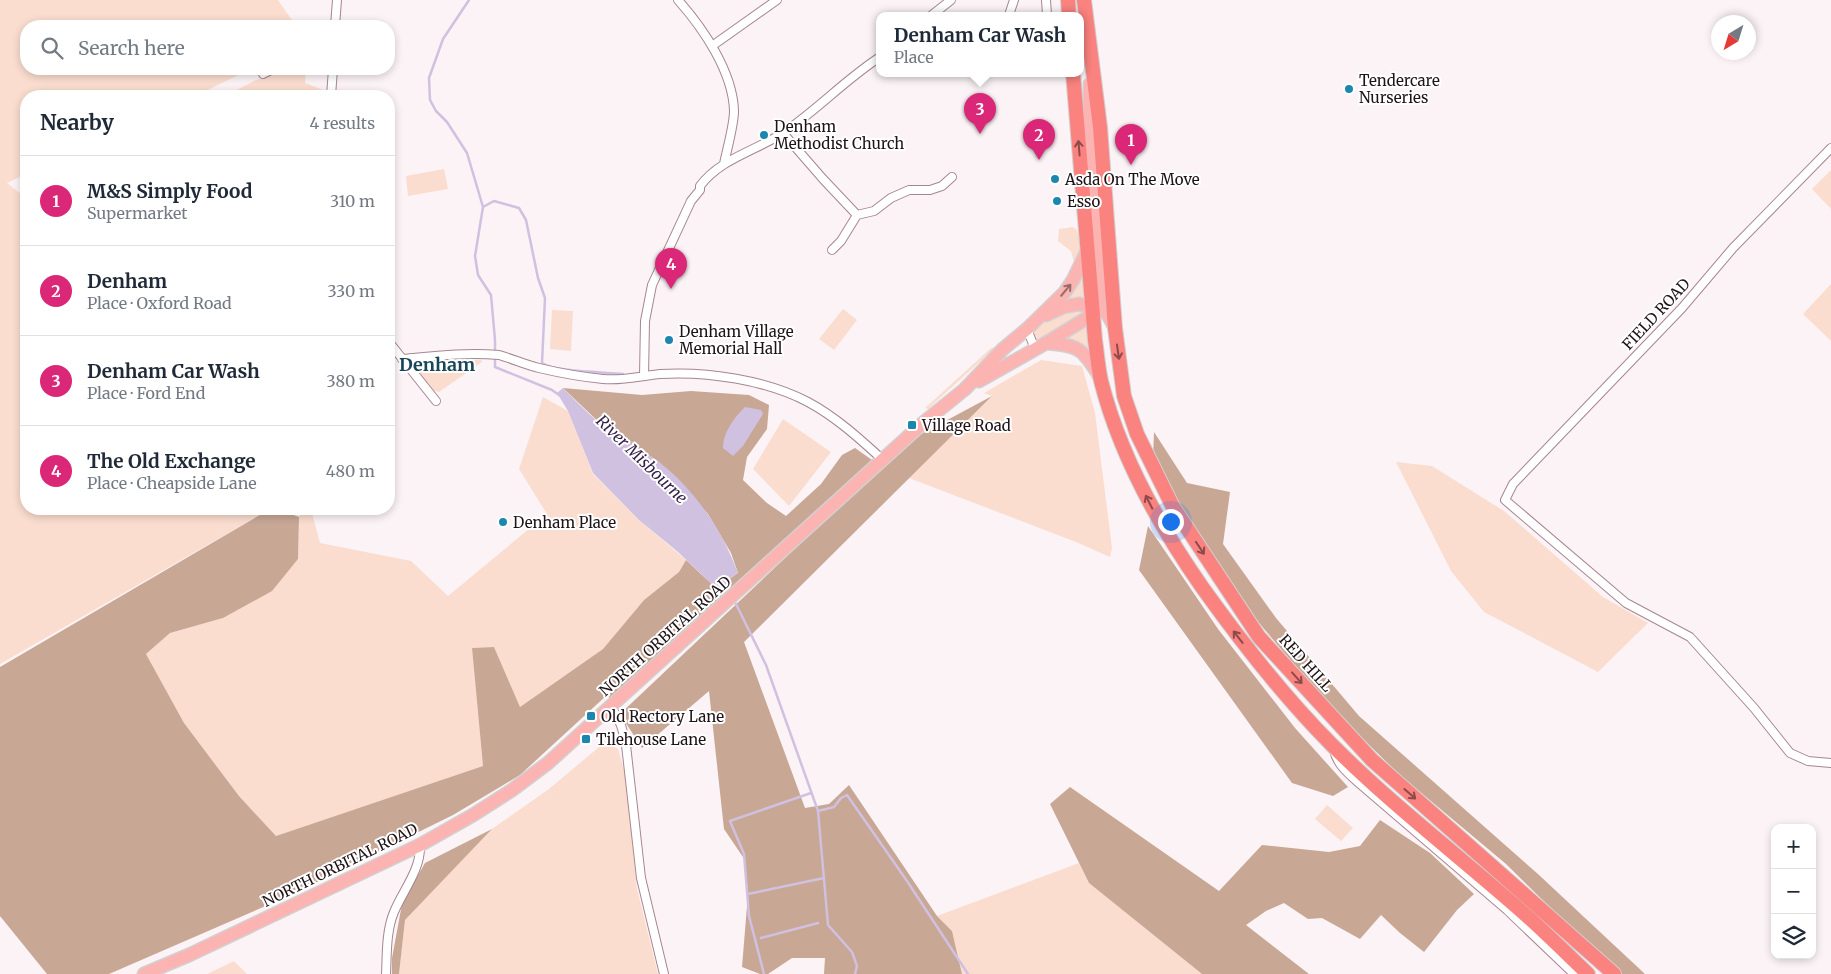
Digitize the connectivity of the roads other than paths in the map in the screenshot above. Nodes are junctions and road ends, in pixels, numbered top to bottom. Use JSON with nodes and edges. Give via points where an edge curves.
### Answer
{"nodes":[{"id":1,"x":337,"y":0,"type":"edge"},
{"id":2,"x":678,"y":0,"type":"edge"},
{"id":3,"x":777,"y":0,"type":"edge"},
{"id":4,"x":951,"y":0,"type":"edge"},
{"id":5,"x":1014,"y":0,"type":"edge"},
{"id":6,"x":1084,"y":0,"type":"edge"},
{"id":7,"x":936,"y":12,"type":"edge"},
{"id":8,"x":1010,"y":12,"type":"edge"},
{"id":9,"x":335,"y":20,"type":"edge"},
{"id":10,"x":712,"y":46,"type":"junction"},
{"id":11,"x":1090,"y":46,"type":"junction"},
{"id":12,"x":876,"y":60,"type":"edge"},
{"id":13,"x":332,"y":75,"type":"edge"},
{"id":14,"x":1074,"y":77,"type":"edge"},
{"id":15,"x":332,"y":90,"type":"edge"},
{"id":16,"x":783,"y":133,"type":"junction"},
{"id":17,"x":1831,"y":148,"type":"edge"},
{"id":18,"x":724,"y":164,"type":"junction"},
{"id":19,"x":952,"y":177,"type":"dead end"},
{"id":20,"x":857,"y":215,"type":"junction"},
{"id":21,"x":1088,"y":249,"type":"junction"},
{"id":22,"x":832,"y":250,"type":"dead end"},
{"id":23,"x":1093,"y":308,"type":"junction"},
{"id":24,"x":1030,"y":326,"type":"junction"},
{"id":25,"x":1115,"y":328,"type":"junction"},
{"id":26,"x":1040,"y":346,"type":"junction"},
{"id":27,"x":1003,"y":349,"type":"junction"},
{"id":28,"x":395,"y":350,"type":"edge"},
{"id":29,"x":1017,"y":358,"type":"junction"},
{"id":30,"x":402,"y":359,"type":"junction"},
{"id":31,"x":644,"y":376,"type":"junction"},
{"id":32,"x":1101,"y":379,"type":"junction"},
{"id":33,"x":965,"y":388,"type":"junction"},
{"id":34,"x":436,"y":401,"type":"dead end"},
{"id":35,"x":884,"y":460,"type":"junction"},
{"id":36,"x":611,"y":707,"type":"junction"},
{"id":37,"x":1333,"y":745,"type":"junction"},
{"id":38,"x":1831,"y":763,"type":"edge"},
{"id":39,"x":420,"y":845,"type":"junction"},
{"id":40,"x":144,"y":974,"type":"edge"},
{"id":41,"x":386,"y":974,"type":"edge"},
{"id":42,"x":664,"y":974,"type":"edge"},
{"id":43,"x":1574,"y":974,"type":"edge"},
{"id":44,"x":1588,"y":974,"type":"edge"},
{"id":45,"x":1614,"y":974,"type":"edge"}],
"edges":[{"from":1,"to":9,"type":"street"},
{"from":2,"to":10,"type":"street","via":[[694,17]]},
{"from":3,"to":10,"type":"street"},
{"from":4,"to":7,"type":"street"},
{"from":5,"to":8,"type":"street"},
{"from":6,"to":11,"type":"highway","name":"RED HILL"},
{"from":10,"to":18,"type":"street","via":[[727,77],[734,111]]},
{"from":11,"to":23,"type":"main road","via":[[1089,128],[1103,296]]},
{"from":11,"to":25,"type":"highway","name":"RED HILL","via":[[1100,127]]},
{"from":12,"to":16,"type":"street"},
{"from":13,"to":15,"type":"street"},
{"from":21,"to":14,"type":"highway","one_way":true},
{"from":16,"to":18,"type":"street"},
{"from":16,"to":20,"type":"street"},
{"from":17,"to":38,"type":"street","name":"FIELD ROAD","via":[[1513,484],[1505,500],[1626,603],[1690,636],[1790,753],[1808,761]]},
{"from":18,"to":31,"type":"street","via":[[704,180],[691,201],[652,285],[645,321]]},
{"from":19,"to":20,"type":"street","via":[[942,186],[930,190],[909,190],[874,211]]},
{"from":20,"to":22,"type":"street"},
{"from":21,"to":23,"type":"highway"},
{"from":24,"to":21,"type":"main road","name":"NORTH ORBITAL ROAD","one_way":true,"via":[[1065,292],[1073,270]]},
{"from":23,"to":24,"type":"main road","via":[[1074,304],[1054,310]]},
{"from":23,"to":25,"type":"main road","via":[[1103,310]]},
{"from":23,"to":26,"type":"main road","name":"NORTH ORBITAL ROAD","via":[[1087,318]]},
{"from":23,"to":32,"type":"highway"},
{"from":24,"to":26,"type":"street"},
{"from":24,"to":27,"type":"main road","name":"NORTH ORBITAL ROAD"},
{"from":25,"to":45,"type":"highway","name":"RED HILL","one_way":true,"via":[[1124,396],[1137,434],[1173,508],[1259,637],[1372,760]]},
{"from":26,"to":29,"type":"main road","name":"NORTH ORBITAL ROAD"},
{"from":26,"to":32,"type":"main road","via":[[1071,345],[1090,361]]},
{"from":27,"to":29,"type":"street"},
{"from":27,"to":33,"type":"main road","name":"NORTH ORBITAL ROAD"},
{"from":28,"to":30,"type":"street"},
{"from":29,"to":33,"type":"main road","name":"NORTH ORBITAL ROAD"},
{"from":30,"to":31,"type":"street","via":[[490,354],[538,368],[604,379]]},
{"from":30,"to":34,"type":"street"},
{"from":31,"to":35,"type":"street","via":[[661,374],[740,380],[785,392],[846,427]]},
{"from":37,"to":32,"type":"highway","one_way":true,"via":[[1238,637],[1186,564],[1130,465]]},
{"from":33,"to":35,"type":"main road","name":"NORTH ORBITAL ROAD"},
{"from":35,"to":36,"type":"main road","name":"NORTH ORBITAL ROAD"},
{"from":36,"to":39,"type":"main road","name":"NORTH ORBITAL ROAD","via":[[512,790]]},
{"from":36,"to":42,"type":"street","via":[[622,727],[626,746],[641,878]]},
{"from":37,"to":43,"type":"street","via":[[1335,757],[1360,784],[1507,910]]},
{"from":37,"to":44,"type":"highway"},
{"from":39,"to":40,"type":"main road","name":"NORTH ORBITAL ROAD"},
{"from":39,"to":41,"type":"street","via":[[418,863],[393,914]]}]}
